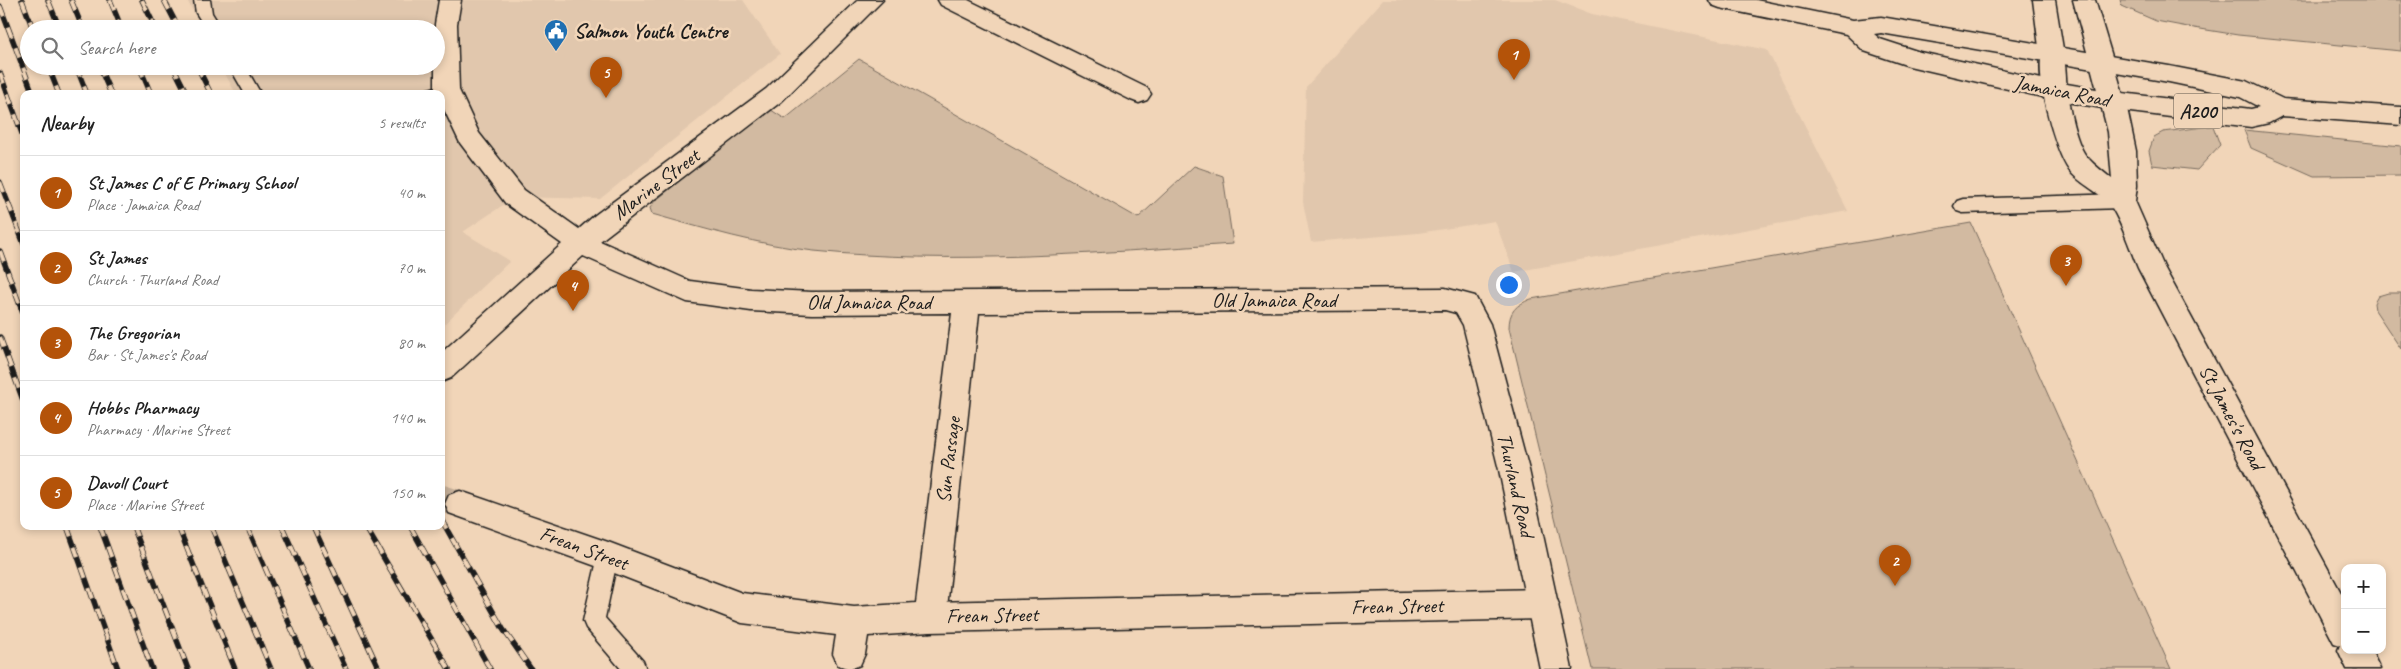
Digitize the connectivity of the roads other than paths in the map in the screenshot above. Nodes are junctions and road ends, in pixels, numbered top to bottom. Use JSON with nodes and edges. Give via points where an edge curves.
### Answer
{"nodes":[{"id":1,"x":202,"y":0,"type":"edge"},
{"id":2,"x":450,"y":0,"type":"edge"},
{"id":3,"x":872,"y":0,"type":"edge"},
{"id":4,"x":949,"y":0,"type":"edge"},
{"id":5,"x":1720,"y":0,"type":"edge"},
{"id":6,"x":2044,"y":0,"type":"edge"},
{"id":7,"x":2084,"y":0,"type":"edge"},
{"id":8,"x":208,"y":20,"type":"edge"},
{"id":9,"x":1853,"y":28,"type":"junction"},
{"id":10,"x":445,"y":34,"type":"edge"},
{"id":11,"x":2052,"y":55,"type":"junction"},
{"id":12,"x":2102,"y":63,"type":"junction"},
{"id":13,"x":242,"y":75,"type":"edge"},
{"id":14,"x":441,"y":75,"type":"edge"},
{"id":15,"x":252,"y":90,"type":"edge"},
{"id":16,"x":439,"y":90,"type":"edge"},
{"id":17,"x":2055,"y":91,"type":"junction"},
{"id":18,"x":1139,"y":94,"type":"dead end"},
{"id":19,"x":445,"y":101,"type":"edge"},
{"id":20,"x":2114,"y":101,"type":"junction"},
{"id":21,"x":2280,"y":106,"type":"junction"},
{"id":22,"x":2401,"y":116,"type":"edge"},
{"id":23,"x":2122,"y":201,"type":"junction"},
{"id":24,"x":1962,"y":206,"type":"dead end"},
{"id":25,"x":579,"y":243,"type":"junction"},
{"id":26,"x":967,"y":303,"type":"junction"},
{"id":27,"x":1465,"y":304,"type":"joint"},
{"id":28,"x":445,"y":366,"type":"edge"},
{"id":29,"x":460,"y":504,"type":"tunnel mouth"},
{"id":30,"x":608,"y":556,"type":"junction"},
{"id":31,"x":1543,"y":604,"type":"junction"},
{"id":32,"x":930,"y":617,"type":"junction"},
{"id":33,"x":854,"y":622,"type":"junction"},
{"id":34,"x":2341,"y":624,"type":"edge"},
{"id":35,"x":849,"y":654,"type":"dead end"},
{"id":36,"x":2356,"y":654,"type":"edge"},
{"id":37,"x":636,"y":669,"type":"edge"},
{"id":38,"x":1556,"y":669,"type":"edge"},
{"id":39,"x":2364,"y":669,"type":"edge"}],
"edges":[{"from":1,"to":8,"type":"lane"},
{"from":2,"to":10,"type":"street","name":"Old Jamaica Road"},
{"from":3,"to":25,"type":"street","name":"Marine Street","via":[[774,95]]},
{"from":4,"to":18,"type":"street"},
{"from":5,"to":9,"type":"street","name":"Jamaica Road","number":"A200"},
{"from":6,"to":11,"type":"street","name":"St James's Road"},
{"from":7,"to":12,"type":"street"},
{"from":9,"to":11,"type":"street","name":"Jamaica Road","number":"A200","via":[[1881,25]]},
{"from":9,"to":17,"type":"street","name":"Jamaica Road","number":"A200","via":[[1872,45],[1917,60]]},
{"from":11,"to":12,"type":"street","name":"Jamaica Road","number":"A200"},
{"from":11,"to":17,"type":"street","name":"St James's Road"},
{"from":12,"to":20,"type":"street"},
{"from":12,"to":21,"type":"street","name":"Jamaica Road","number":"A200","via":[[2246,90]]},
{"from":13,"to":15,"type":"lane"},
{"from":14,"to":16,"type":"street","name":"Old Jamaica Road"},
{"from":17,"to":20,"type":"street","name":"Jamaica Road","number":"A200"},
{"from":17,"to":23,"type":"street","name":"St James's Road","via":[[2064,133],[2078,164]]},
{"from":19,"to":25,"type":"street","name":"Old Jamaica Road","via":[[515,197]]},
{"from":20,"to":21,"type":"street","name":"Jamaica Road","number":"A200","via":[[2251,118]]},
{"from":20,"to":23,"type":"street","via":[[2124,162],[2126,187]]},
{"from":21,"to":22,"type":"street","name":"Jamaica Road","number":"A200"},
{"from":23,"to":24,"type":"lane"},
{"from":23,"to":34,"type":"street","name":"St James's Road","via":[[2151,268]]},
{"from":25,"to":26,"type":"street","name":"Old Jamaica Road","via":[[687,290],[705,293],[751,300]]},
{"from":25,"to":28,"type":"street","name":"Marine Street"},
{"from":26,"to":27,"type":"street","name":"Old Jamaica Road","via":[[1445,299]]},
{"from":26,"to":32,"type":"street","name":"Sun Passage"},
{"from":27,"to":31,"type":"street","name":"Thurland Road","via":[[1476,324],[1514,470]]},
{"from":29,"to":30,"type":"street","name":"Frean Street"},
{"from":30,"to":33,"type":"street","name":"Frean Street","via":[[742,608]]},
{"from":30,"to":37,"type":"lane","via":[[594,621]]},
{"from":31,"to":32,"type":"street","name":"Frean Street"},
{"from":31,"to":38,"type":"street","name":"Thurland Road"},
{"from":32,"to":33,"type":"street","name":"Frean Street"},
{"from":33,"to":35,"type":"street"},
{"from":36,"to":39,"type":"street"}]}
